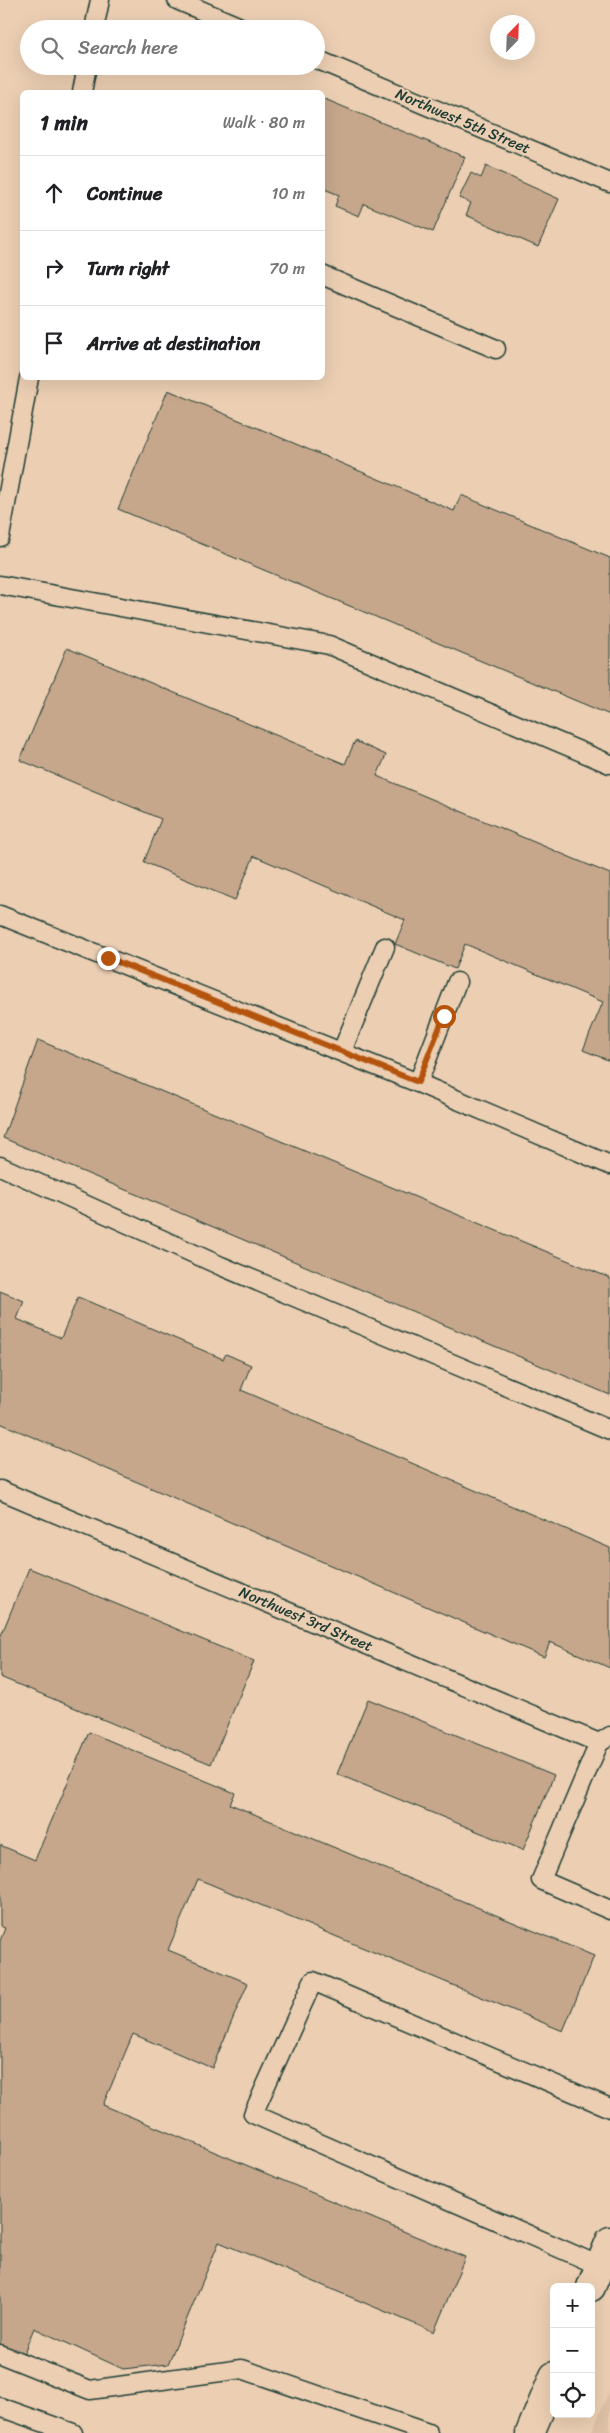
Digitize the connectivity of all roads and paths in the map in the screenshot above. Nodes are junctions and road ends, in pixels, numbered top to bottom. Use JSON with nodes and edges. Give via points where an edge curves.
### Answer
{"nodes":[{"id":1,"x":100,"y":0,"type":"edge"},
{"id":2,"x":177,"y":0,"type":"edge"},
{"id":3,"x":96,"y":20,"type":"edge"},
{"id":4,"x":224,"y":20,"type":"edge"},
{"id":5,"x":325,"y":63,"type":"edge"},
{"id":6,"x":85,"y":75,"type":"edge"},
{"id":7,"x":82,"y":90,"type":"edge"},
{"id":8,"x":610,"y":183,"type":"edge"},
{"id":9,"x":325,"y":276,"type":"edge"},
{"id":10,"x":496,"y":349,"type":"dead end"},
{"id":11,"x":30,"y":380,"type":"edge"},
{"id":12,"x":0,"y":537,"type":"edge"},
{"id":13,"x":0,"y":585,"type":"edge"},
{"id":14,"x":610,"y":764,"type":"edge"},
{"id":15,"x":0,"y":915,"type":"edge"},
{"id":16,"x":385,"y":947,"type":"dead end"},
{"id":17,"x":457,"y":982,"type":"dead end"},
{"id":18,"x":342,"y":1051,"type":"junction"},
{"id":19,"x":418,"y":1082,"type":"junction"},
{"id":20,"x":610,"y":1165,"type":"edge"},
{"id":21,"x":0,"y":1166,"type":"edge"},
{"id":22,"x":610,"y":1430,"type":"edge"},
{"id":23,"x":0,"y":1490,"type":"edge"},
{"id":24,"x":605,"y":1740,"type":"edge"},
{"id":25,"x":610,"y":1910,"type":"edge"},
{"id":26,"x":610,"y":2108,"type":"edge"},
{"id":27,"x":610,"y":2241,"type":"edge"},
{"id":28,"x":595,"y":2276,"type":"edge"},
{"id":29,"x":0,"y":2354,"type":"edge"},
{"id":30,"x":550,"y":2386,"type":"edge"},
{"id":31,"x":0,"y":2407,"type":"edge"},
{"id":32,"x":73,"y":2433,"type":"edge"},
{"id":33,"x":428,"y":2433,"type":"edge"},
{"id":34,"x":530,"y":2433,"type":"edge"}],
"edges":[{"from":1,"to":3,"type":"lane"},
{"from":2,"to":4,"type":"lane"},
{"from":5,"to":8,"type":"lane","name":"Northwest 5th Street"},
{"from":6,"to":7,"type":"lane"},
{"from":9,"to":10,"type":"lane"},
{"from":11,"to":12,"type":"lane"},
{"from":13,"to":14,"type":"lane","via":[[329,645]]},
{"from":15,"to":18,"type":"lane"},
{"from":16,"to":18,"type":"lane"},
{"from":17,"to":19,"type":"lane"},
{"from":18,"to":19,"type":"lane"},
{"from":19,"to":20,"type":"lane"},
{"from":21,"to":22,"type":"lane","via":[[221,1266]]},
{"from":23,"to":24,"type":"lane","name":"Northwest 3rd Street"},
{"from":24,"to":25,"type":"lane","via":[[541,1880]]},
{"from":26,"to":28,"type":"lane","via":[[313,1981],[253,2114]]},
{"from":27,"to":28,"type":"main road"},
{"from":29,"to":33,"type":"lane","via":[[90,2390],[242,2369]]},
{"from":30,"to":34,"type":"main road"},
{"from":31,"to":32,"type":"lane"}]}
